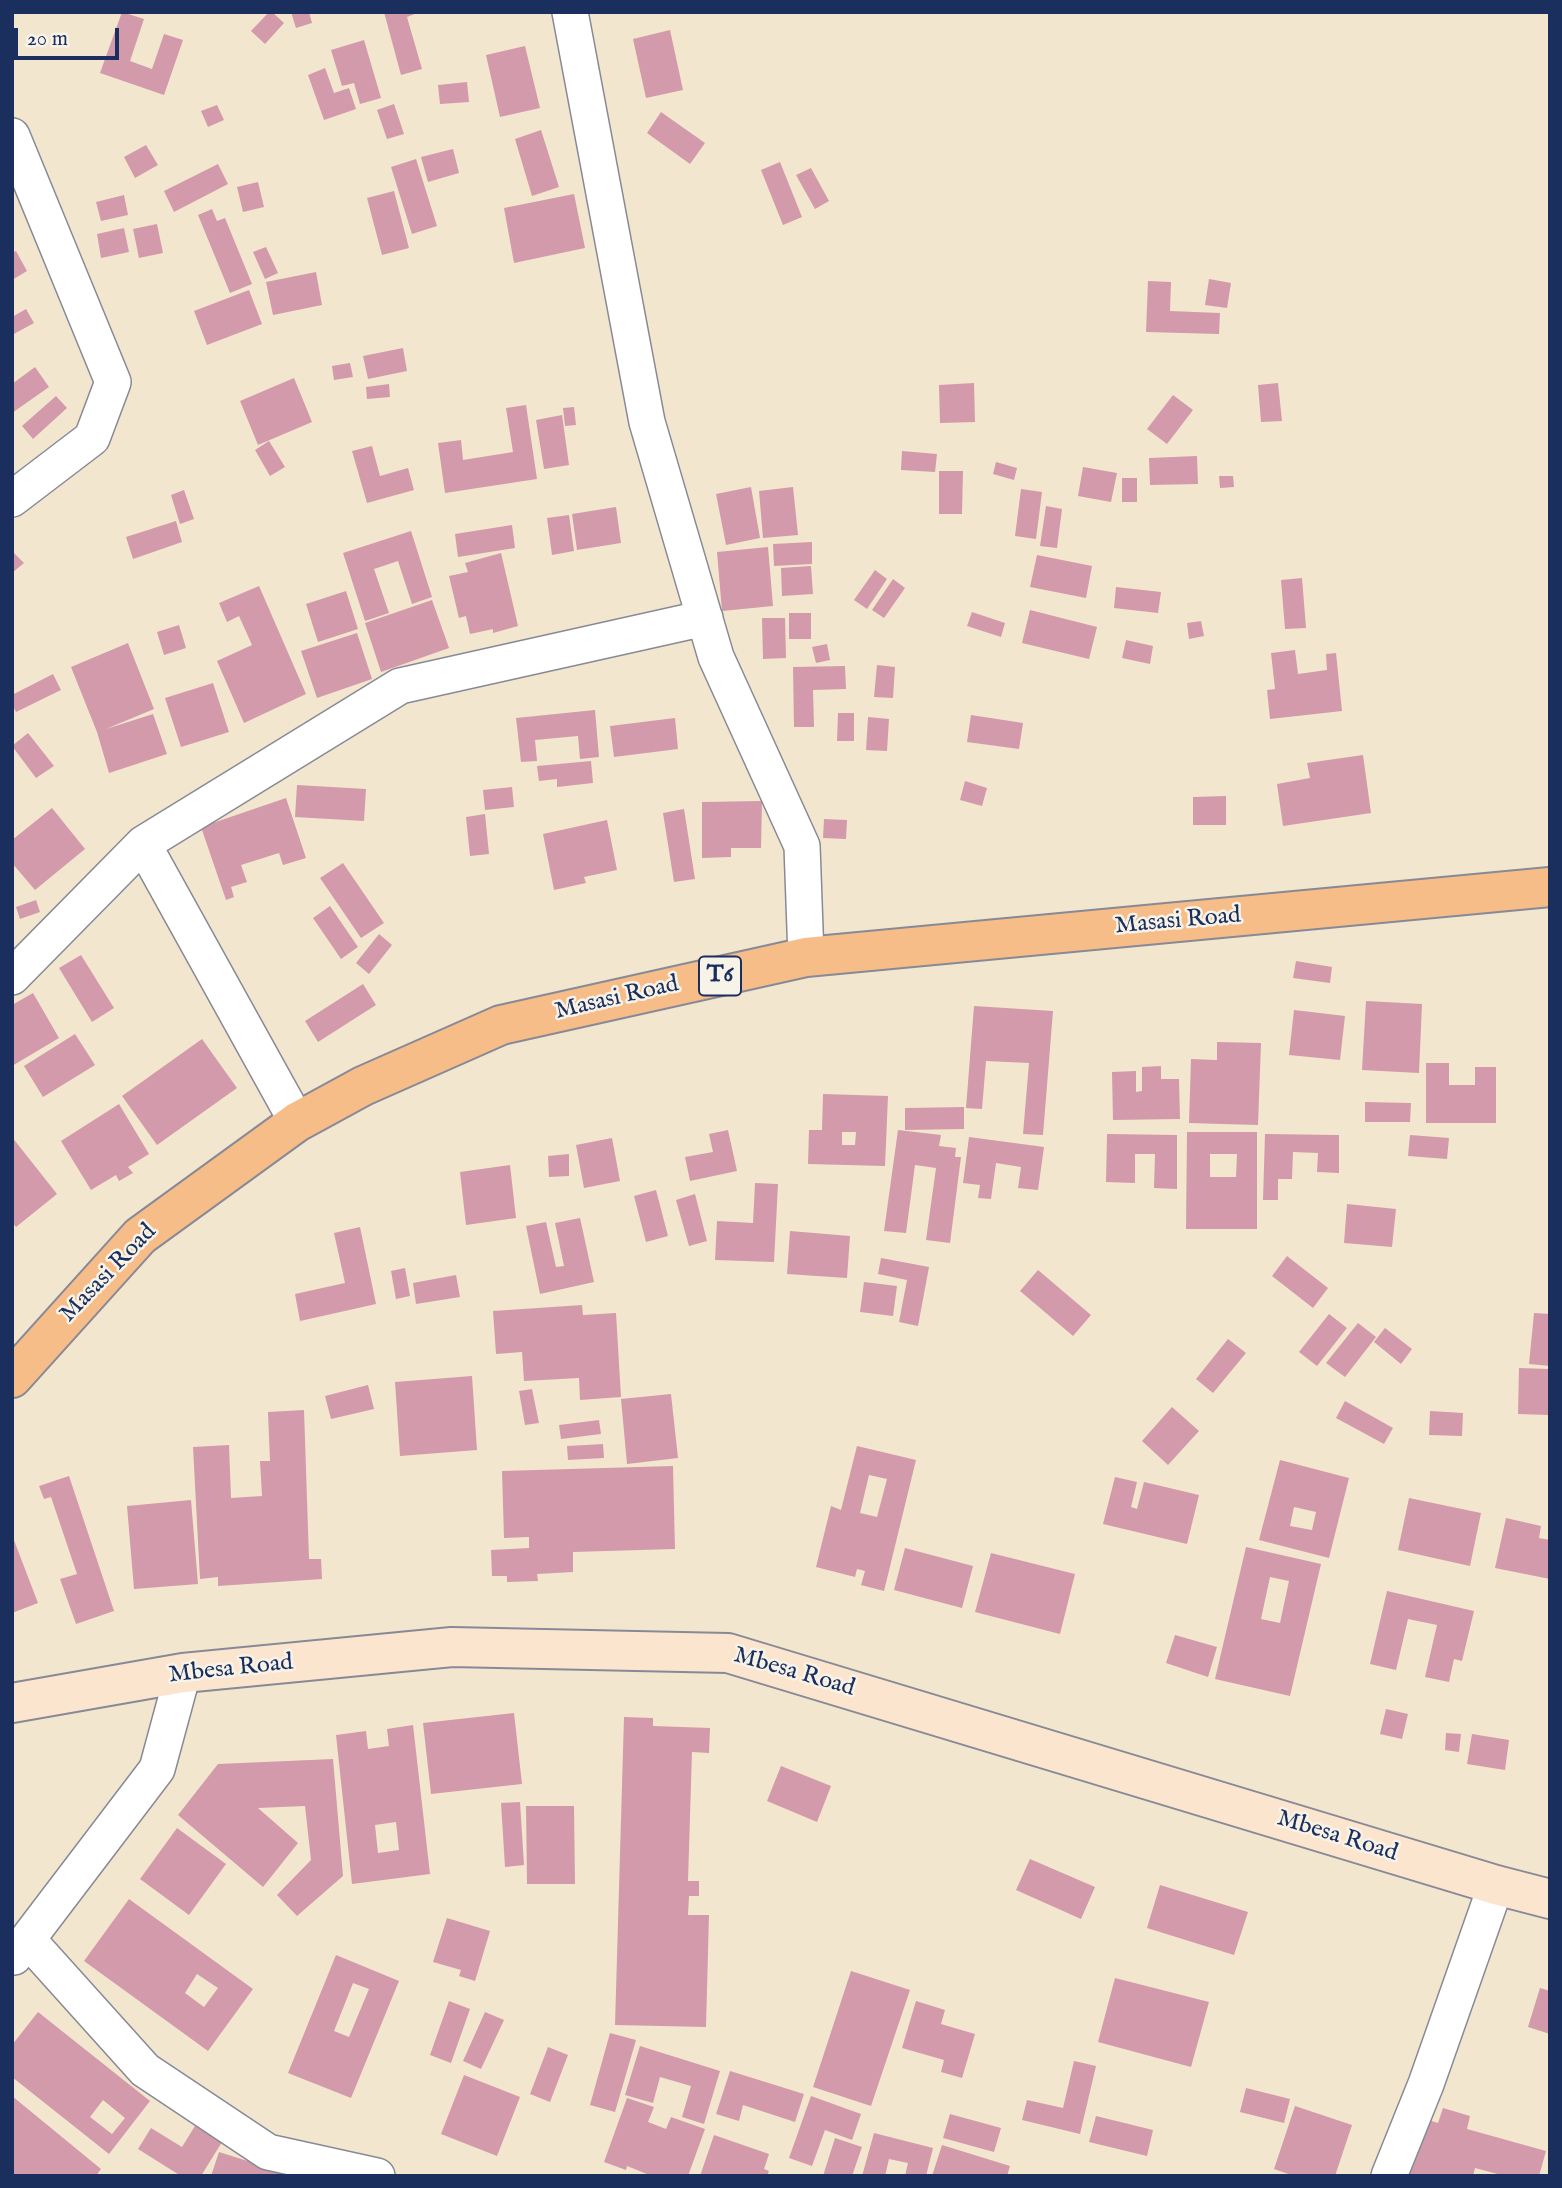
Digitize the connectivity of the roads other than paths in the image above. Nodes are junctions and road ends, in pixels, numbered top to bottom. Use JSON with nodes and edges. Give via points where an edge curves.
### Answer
{"nodes":[{"id":1,"x":570,"y":12,"type":"edge"},
{"id":2,"x":12,"y":136,"type":"edge"},
{"id":3,"x":12,"y":499,"type":"edge"},
{"id":4,"x":705,"y":618,"type":"junction"},
{"id":5,"x":143,"y":844,"type":"junction"},
{"id":6,"x":1550,"y":887,"type":"edge"},
{"id":7,"x":806,"y":957,"type":"junction"},
{"id":8,"x":12,"y":977,"type":"edge"},
{"id":9,"x":297,"y":1122,"type":"junction"},
{"id":10,"x":12,"y":1378,"type":"edge"},
{"id":11,"x":183,"y":1674,"type":"junction"},
{"id":12,"x":12,"y":1703,"type":"edge"},
{"id":13,"x":1496,"y":1885,"type":"junction"},
{"id":14,"x":1550,"y":1899,"type":"edge"},
{"id":15,"x":20,"y":1950,"type":"edge"},
{"id":16,"x":377,"y":2176,"type":"edge"},
{"id":17,"x":1390,"y":2176,"type":"edge"}],
"edges":[{"from":1,"to":4,"type":"street","via":[[647,422]]},
{"from":2,"to":3,"type":"street","via":[[113,383],[92,438]]},
{"from":4,"to":5,"type":"street","via":[[400,686]]},
{"from":4,"to":7,"type":"street","via":[[716,657],[802,846]]},
{"from":5,"to":8,"type":"street"},
{"from":5,"to":9,"type":"street"},
{"from":6,"to":7,"type":"highway","name":"Masasi Road","number":"T6"},
{"from":7,"to":9,"type":"highway","name":"Masasi Road","number":"T6","via":[[501,1025],[363,1086]]},
{"from":9,"to":10,"type":"highway","name":"Masasi Road","number":"T6","via":[[140,1236]]},
{"from":11,"to":12,"type":"main road","name":"Mbesa Road"},
{"from":11,"to":13,"type":"main road","name":"Mbesa Road","via":[[452,1647],[728,1653]]},
{"from":11,"to":15,"type":"street","via":[[157,1769]]},
{"from":13,"to":14,"type":"main road","name":"Mbesa Road"},
{"from":13,"to":17,"type":"street"},
{"from":15,"to":16,"type":"street","via":[[145,2070],[268,2152]]}]}
